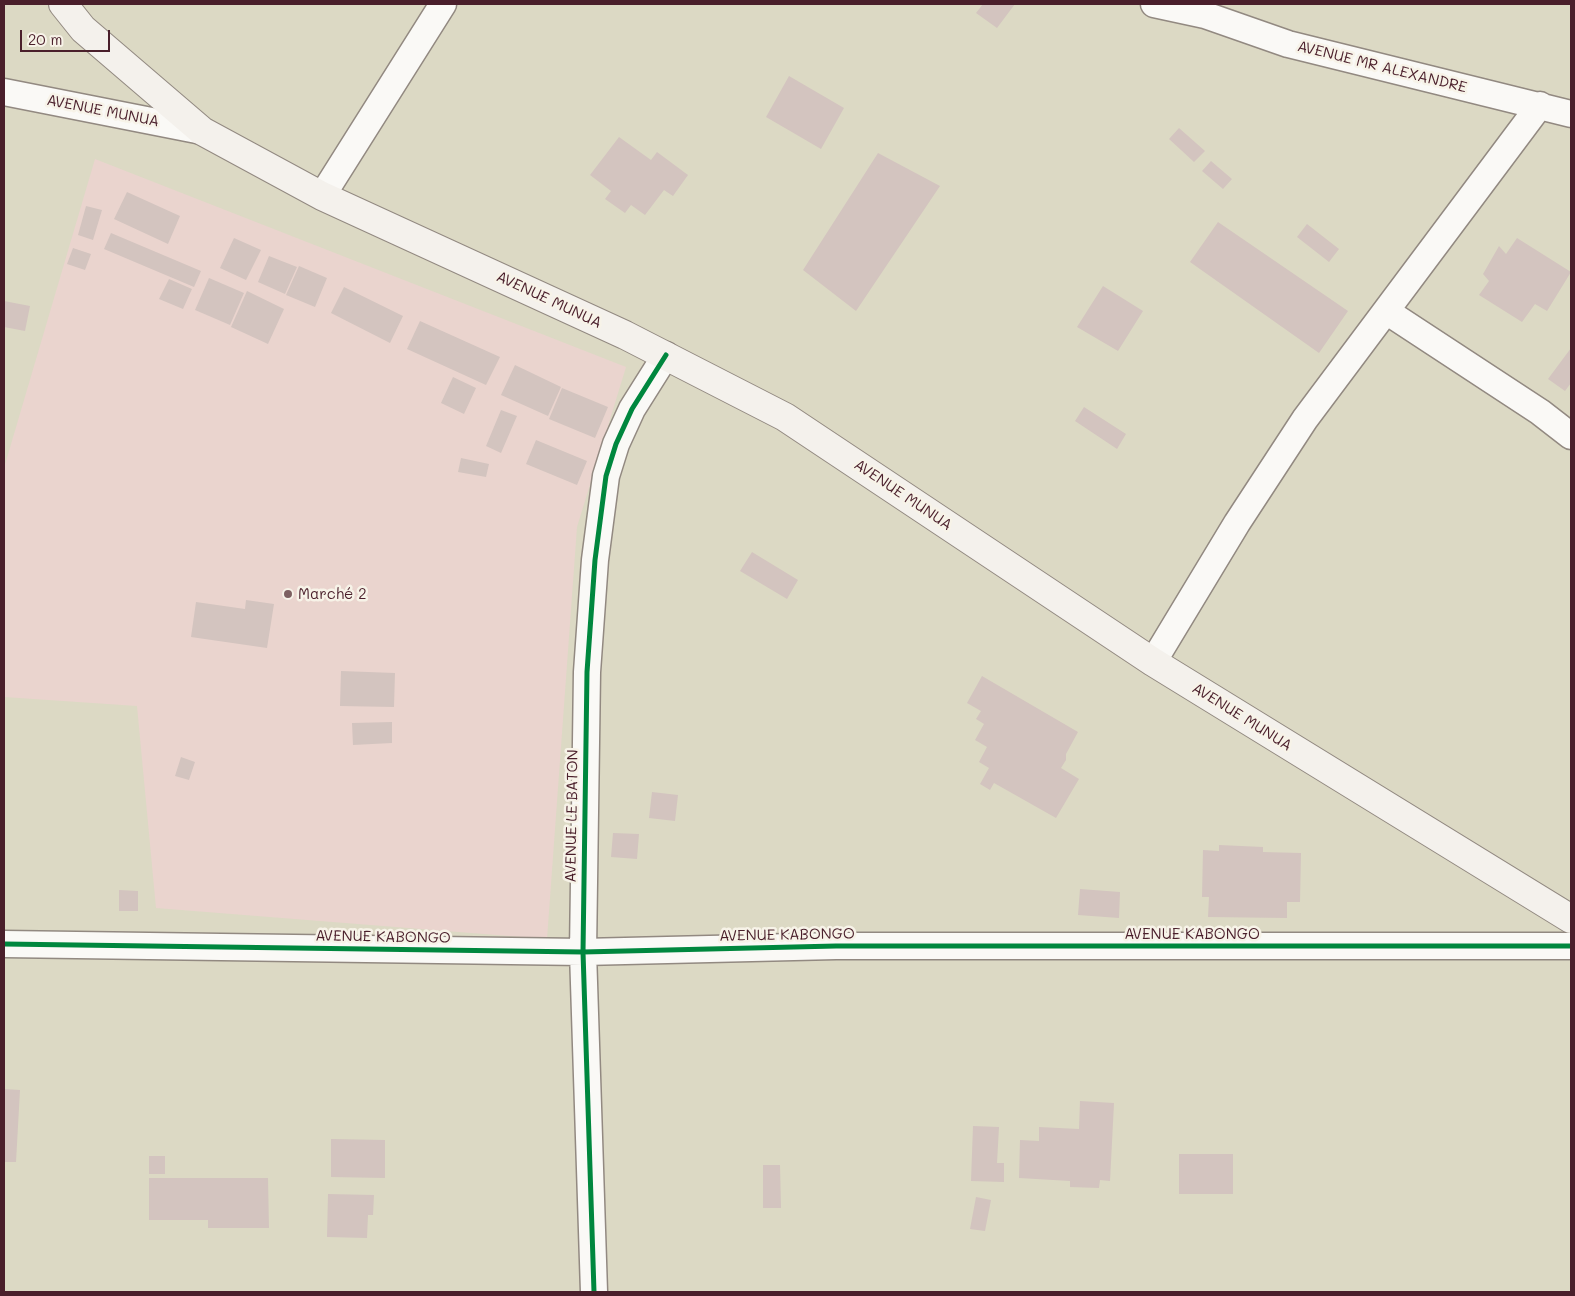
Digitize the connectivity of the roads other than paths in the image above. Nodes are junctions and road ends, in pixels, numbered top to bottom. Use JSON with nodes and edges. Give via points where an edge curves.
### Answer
{"nodes":[{"id":1,"x":63,"y":4,"type":"edge"},
{"id":2,"x":443,"y":4,"type":"edge"},
{"id":3,"x":1154,"y":4,"type":"edge"},
{"id":4,"x":1207,"y":9,"type":"edge"},
{"id":5,"x":4,"y":92,"type":"edge"},
{"id":6,"x":1540,"y":105,"type":"junction"},
{"id":7,"x":1571,"y":114,"type":"edge"},
{"id":8,"x":202,"y":131,"type":"junction"},
{"id":9,"x":322,"y":196,"type":"junction"},
{"id":10,"x":1386,"y":311,"type":"junction"},
{"id":11,"x":666,"y":355,"type":"junction"},
{"id":12,"x":1571,"y":436,"type":"edge"},
{"id":13,"x":1153,"y":662,"type":"junction"},
{"id":14,"x":1571,"y":919,"type":"edge"},
{"id":15,"x":4,"y":944,"type":"edge"},
{"id":16,"x":1571,"y":946,"type":"edge"},
{"id":17,"x":583,"y":952,"type":"junction"},
{"id":18,"x":594,"y":1292,"type":"edge"}],
"edges":[{"from":1,"to":8,"type":"main road","name":"AVENUE MUNUA","via":[[83,29]]},
{"from":2,"to":9,"type":"street"},
{"from":3,"to":4,"type":"street","name":"AVENUE MR ALEXANDRE"},
{"from":4,"to":6,"type":"street","name":"AVENUE MR ALEXANDRE","via":[[1288,44]]},
{"from":5,"to":8,"type":"street","name":"AVENUE MUNUA"},
{"from":6,"to":7,"type":"street","name":"AVENUE MR ALEXANDRE"},
{"from":6,"to":10,"type":"street"},
{"from":8,"to":9,"type":"main road","name":"AVENUE MUNUA"},
{"from":9,"to":11,"type":"main road","name":"AVENUE MUNUA"},
{"from":10,"to":12,"type":"street","via":[[1540,412]]},
{"from":10,"to":13,"type":"street","via":[[1306,419],[1237,523]]},
{"from":11,"to":13,"type":"main road","name":"AVENUE MUNUA","via":[[785,416]]},
{"from":11,"to":17,"type":"street","name":"AVENUE LE BATON","via":[[632,409],[616,444],[598,520],[587,672]]},
{"from":13,"to":14,"type":"main road","name":"AVENUE MUNUA"},
{"from":15,"to":17,"type":"street","name":"AVENUE KABONGO"},
{"from":16,"to":17,"type":"street","name":"AVENUE KABONGO","via":[[836,946]]},
{"from":17,"to":18,"type":"street","name":"AVENUE LE BATON"}]}
